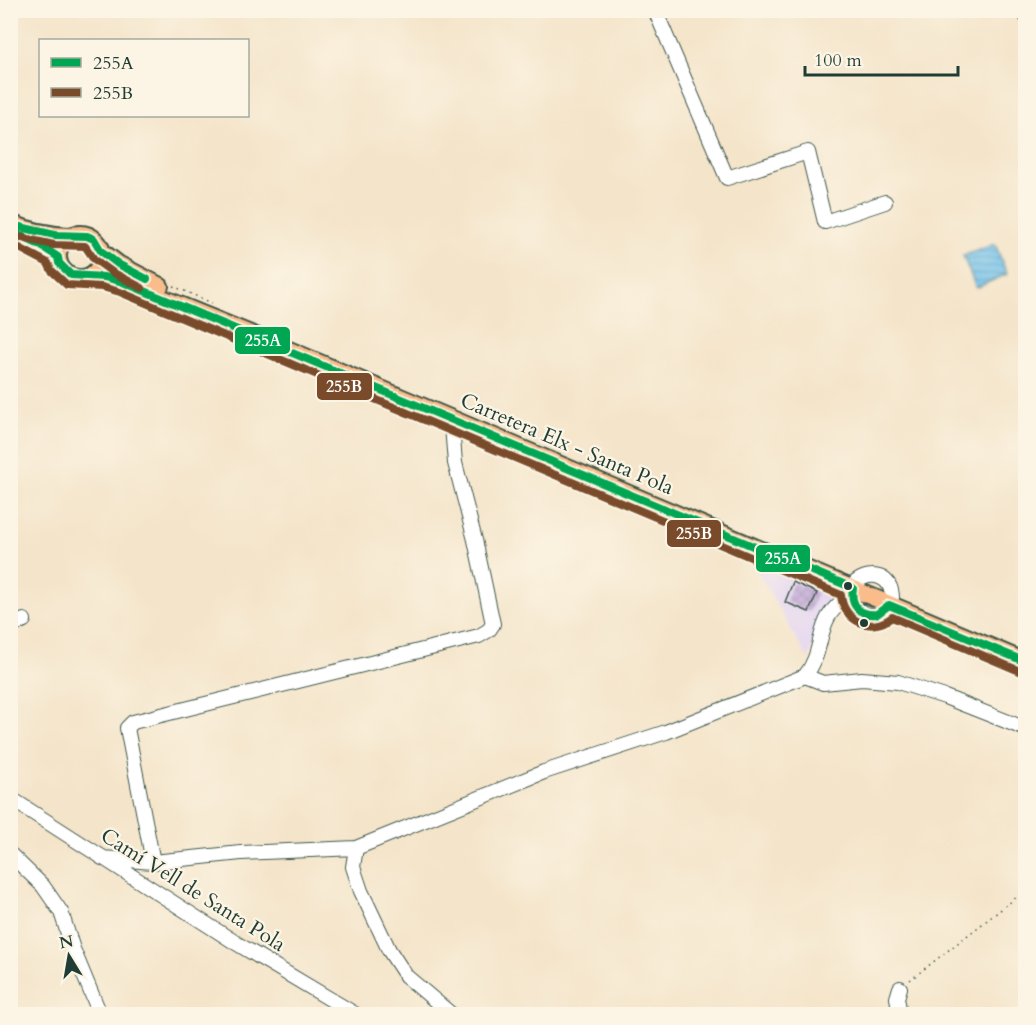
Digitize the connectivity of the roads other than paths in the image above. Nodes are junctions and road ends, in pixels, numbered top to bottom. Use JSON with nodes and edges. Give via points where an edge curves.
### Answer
{"nodes":[{"id":1,"x":655,"y":10,"type":"edge"},
{"id":2,"x":1023,"y":10,"type":"edge"},
{"id":3,"x":1026,"y":16,"type":"edge"},
{"id":4,"x":885,"y":202,"type":"dead end"},
{"id":5,"x":10,"y":223,"type":"edge"},
{"id":6,"x":10,"y":231,"type":"edge"},
{"id":7,"x":70,"y":236,"type":"junction"},
{"id":8,"x":101,"y":251,"type":"junction"},
{"id":9,"x":58,"y":257,"type":"junction"},
{"id":10,"x":89,"y":276,"type":"junction"},
{"id":11,"x":453,"y":420,"type":"junction"},
{"id":12,"x":853,"y":589,"type":"junction"},
{"id":13,"x":891,"y":601,"type":"junction"},
{"id":14,"x":24,"y":620,"type":"dead end"},
{"id":15,"x":10,"y":627,"type":"edge"},
{"id":16,"x":1026,"y":656,"type":"edge"},
{"id":17,"x":1026,"y":662,"type":"edge"},
{"id":18,"x":805,"y":676,"type":"junction"},
{"id":19,"x":1026,"y":729,"type":"edge"},
{"id":20,"x":10,"y":798,"type":"edge"},
{"id":21,"x":356,"y":848,"type":"junction"},
{"id":22,"x":10,"y":854,"type":"edge"},
{"id":23,"x":102,"y":858,"type":"junction"},
{"id":24,"x":153,"y":862,"type":"junction"},
{"id":25,"x":900,"y":988,"type":"road end"},
{"id":26,"x":100,"y":1014,"type":"edge"},
{"id":27,"x":355,"y":1014,"type":"edge"},
{"id":28,"x":451,"y":1014,"type":"edge"},
{"id":29,"x":900,"y":1014,"type":"edge"}],
"edges":[{"from":1,"to":4,"type":"street","via":[[727,178],[808,152],[825,222]]},
{"from":2,"to":3,"type":"street"},
{"from":5,"to":7,"type":"main road"},
{"from":6,"to":9,"type":"main road"},
{"from":7,"to":8,"type":"main road","via":[[81,234],[94,239]]},
{"from":7,"to":9,"type":"main road"},
{"from":8,"to":10,"type":"main road","via":[[100,264]]},
{"from":8,"to":12,"type":"main road","name":"Carretera Elx - Santa Pola","via":[[168,290],[444,406]]},
{"from":9,"to":10,"type":"main road","via":[[71,275]]},
{"from":10,"to":11,"type":"main road","name":"Carretera Elx - Santa Pola","via":[[123,282]]},
{"from":11,"to":12,"type":"main road","name":"Carretera Elx - Santa Pola"},
{"from":11,"to":24,"type":"street","via":[[455,463],[492,615],[489,630],[479,636],[133,722],[127,728],[128,739]]},
{"from":12,"to":13,"type":"main road","name":"Carretera Elx - Santa Pola"},
{"from":12,"to":13,"type":"street","via":[[857,610],[866,615],[878,615]]},
{"from":12,"to":18,"type":"street","via":[[828,616],[813,664]]},
{"from":13,"to":16,"type":"main road","name":"Carretera Elx - Santa Pola"},
{"from":13,"to":17,"type":"main road","name":"Carretera Elx - Santa Pola"},
{"from":14,"to":15,"type":"street"},
{"from":18,"to":19,"type":"street","via":[[823,682],[898,682]]},
{"from":18,"to":21,"type":"street","via":[[666,732],[544,772]]},
{"from":20,"to":23,"type":"street","name":"Camí Vell de Santa Pola"},
{"from":21,"to":24,"type":"street"},
{"from":21,"to":28,"type":"street","via":[[353,867],[389,950],[405,976]]},
{"from":22,"to":26,"type":"street","via":[[43,886],[60,912]]},
{"from":23,"to":24,"type":"street"},
{"from":23,"to":27,"type":"street","name":"Camí Vell de Santa Pola"},
{"from":25,"to":29,"type":"street"}]}
